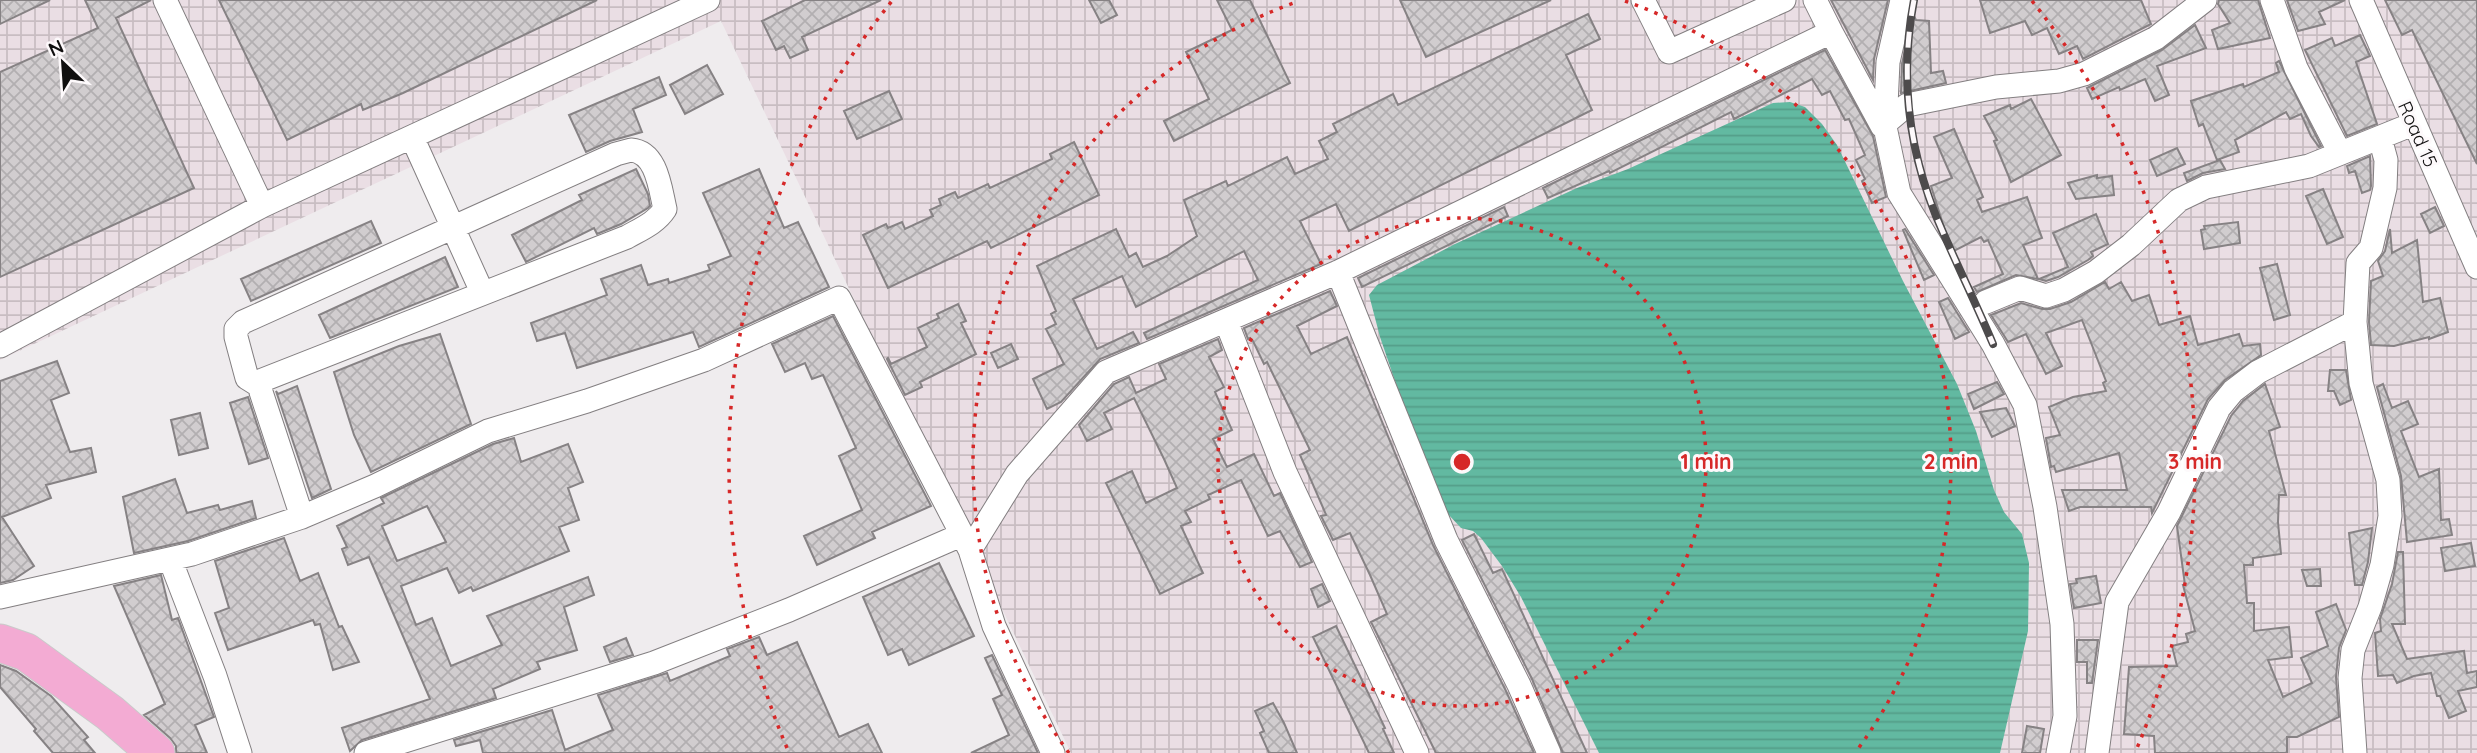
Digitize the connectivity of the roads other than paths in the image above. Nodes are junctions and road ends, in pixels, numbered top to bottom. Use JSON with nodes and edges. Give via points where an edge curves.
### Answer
{"nodes":[{"id":1,"x":165,"y":0,"type":"edge"},
{"id":2,"x":1643,"y":0,"type":"edge"},
{"id":3,"x":1784,"y":0,"type":"edge"},
{"id":4,"x":1815,"y":0,"type":"edge"},
{"id":5,"x":1902,"y":0,"type":"edge"},
{"id":6,"x":2205,"y":0,"type":"edge"},
{"id":7,"x":2272,"y":0,"type":"edge"},
{"id":8,"x":2361,"y":0,"type":"edge"},
{"id":9,"x":705,"y":1,"type":"edge"},
{"id":10,"x":1831,"y":32,"type":"junction"},
{"id":11,"x":2413,"y":124,"type":"junction"},
{"id":12,"x":412,"y":137,"type":"junction"},
{"id":13,"x":2380,"y":138,"type":"junction"},
{"id":14,"x":2340,"y":153,"type":"junction"},
{"id":15,"x":262,"y":206,"type":"junction"},
{"id":16,"x":452,"y":228,"type":"junction"},
{"id":17,"x":2477,"y":267,"type":"edge"},
{"id":18,"x":1338,"y":272,"type":"junction"},
{"id":19,"x":482,"y":292,"type":"junction"},
{"id":20,"x":1986,"y":302,"type":"dead end"},
{"id":21,"x":1226,"y":321,"type":"junction"},
{"id":22,"x":2355,"y":322,"type":"junction"},
{"id":23,"x":0,"y":346,"type":"edge"},
{"id":24,"x":261,"y":392,"type":"dead end"},
{"id":25,"x":302,"y":517,"type":"junction"},
{"id":26,"x":965,"y":542,"type":"junction"},
{"id":27,"x":170,"y":559,"type":"junction"},
{"id":28,"x":0,"y":597,"type":"edge"},
{"id":29,"x":0,"y":643,"type":"edge"},
{"id":30,"x":156,"y":753,"type":"edge"},
{"id":31,"x":240,"y":753,"type":"edge"},
{"id":32,"x":366,"y":753,"type":"edge"},
{"id":33,"x":1054,"y":753,"type":"edge"},
{"id":34,"x":1417,"y":753,"type":"edge"},
{"id":35,"x":1549,"y":753,"type":"edge"},
{"id":36,"x":2058,"y":753,"type":"edge"},
{"id":37,"x":2097,"y":753,"type":"edge"},
{"id":38,"x":2355,"y":753,"type":"edge"}],
"edges":[{"from":1,"to":15,"type":"street"},
{"from":2,"to":3,"type":"street","via":[[1669,52]]},
{"from":4,"to":10,"type":"street"},
{"from":5,"to":36,"type":"street","via":[[1888,62],[1885,127],[1899,193],[1993,344],[2025,405],[2062,624],[2065,716]]},
{"from":6,"to":10,"type":"street","via":[[2156,38],[2084,74],[1908,105],[1882,125]]},
{"from":7,"to":14,"type":"street","via":[[2296,68]]},
{"from":8,"to":11,"type":"street","name":"Road 15"},
{"from":9,"to":12,"type":"street"},
{"from":10,"to":18,"type":"street"},
{"from":11,"to":13,"type":"street"},
{"from":11,"to":17,"type":"street","name":"Road 15"},
{"from":12,"to":15,"type":"street"},
{"from":12,"to":16,"type":"street"},
{"from":13,"to":14,"type":"street"},
{"from":13,"to":22,"type":"street","via":[[2386,160],[2385,188],[2371,248],[2358,263]]},
{"from":14,"to":20,"type":"street","via":[[2309,166],[2206,187],[2179,200],[2131,245],[2064,290],[2046,296],[2020,288]]},
{"from":15,"to":23,"type":"street"},
{"from":16,"to":19,"type":"street"},
{"from":16,"to":19,"type":"street","via":[[616,154],[639,151],[650,158],[665,209],[659,218],[627,237]]},
{"from":16,"to":19,"type":"street","via":[[243,322],[236,337],[247,378],[255,383]]},
{"from":18,"to":21,"type":"street"},
{"from":18,"to":35,"type":"street","via":[[1446,540]]},
{"from":21,"to":26,"type":"street","via":[[1107,372],[1017,474]]},
{"from":21,"to":34,"type":"street","via":[[1286,472]]},
{"from":22,"to":37,"type":"street","via":[[2258,372],[2219,408],[2169,512],[2117,602]]},
{"from":22,"to":38,"type":"street","via":[[2361,383],[2388,480],[2390,516],[2382,565],[2353,650],[2350,678]]},
{"from":24,"to":25,"type":"street"},
{"from":25,"to":26,"type":"street","via":[[488,431],[704,360],[839,298]]},
{"from":25,"to":27,"type":"street"},
{"from":26,"to":32,"type":"street","via":[[654,663]]},
{"from":26,"to":33,"type":"street","via":[[994,626]]},
{"from":27,"to":28,"type":"street"},
{"from":27,"to":31,"type":"street"},
{"from":29,"to":30,"type":"main road","via":[[26,652]]}]}
